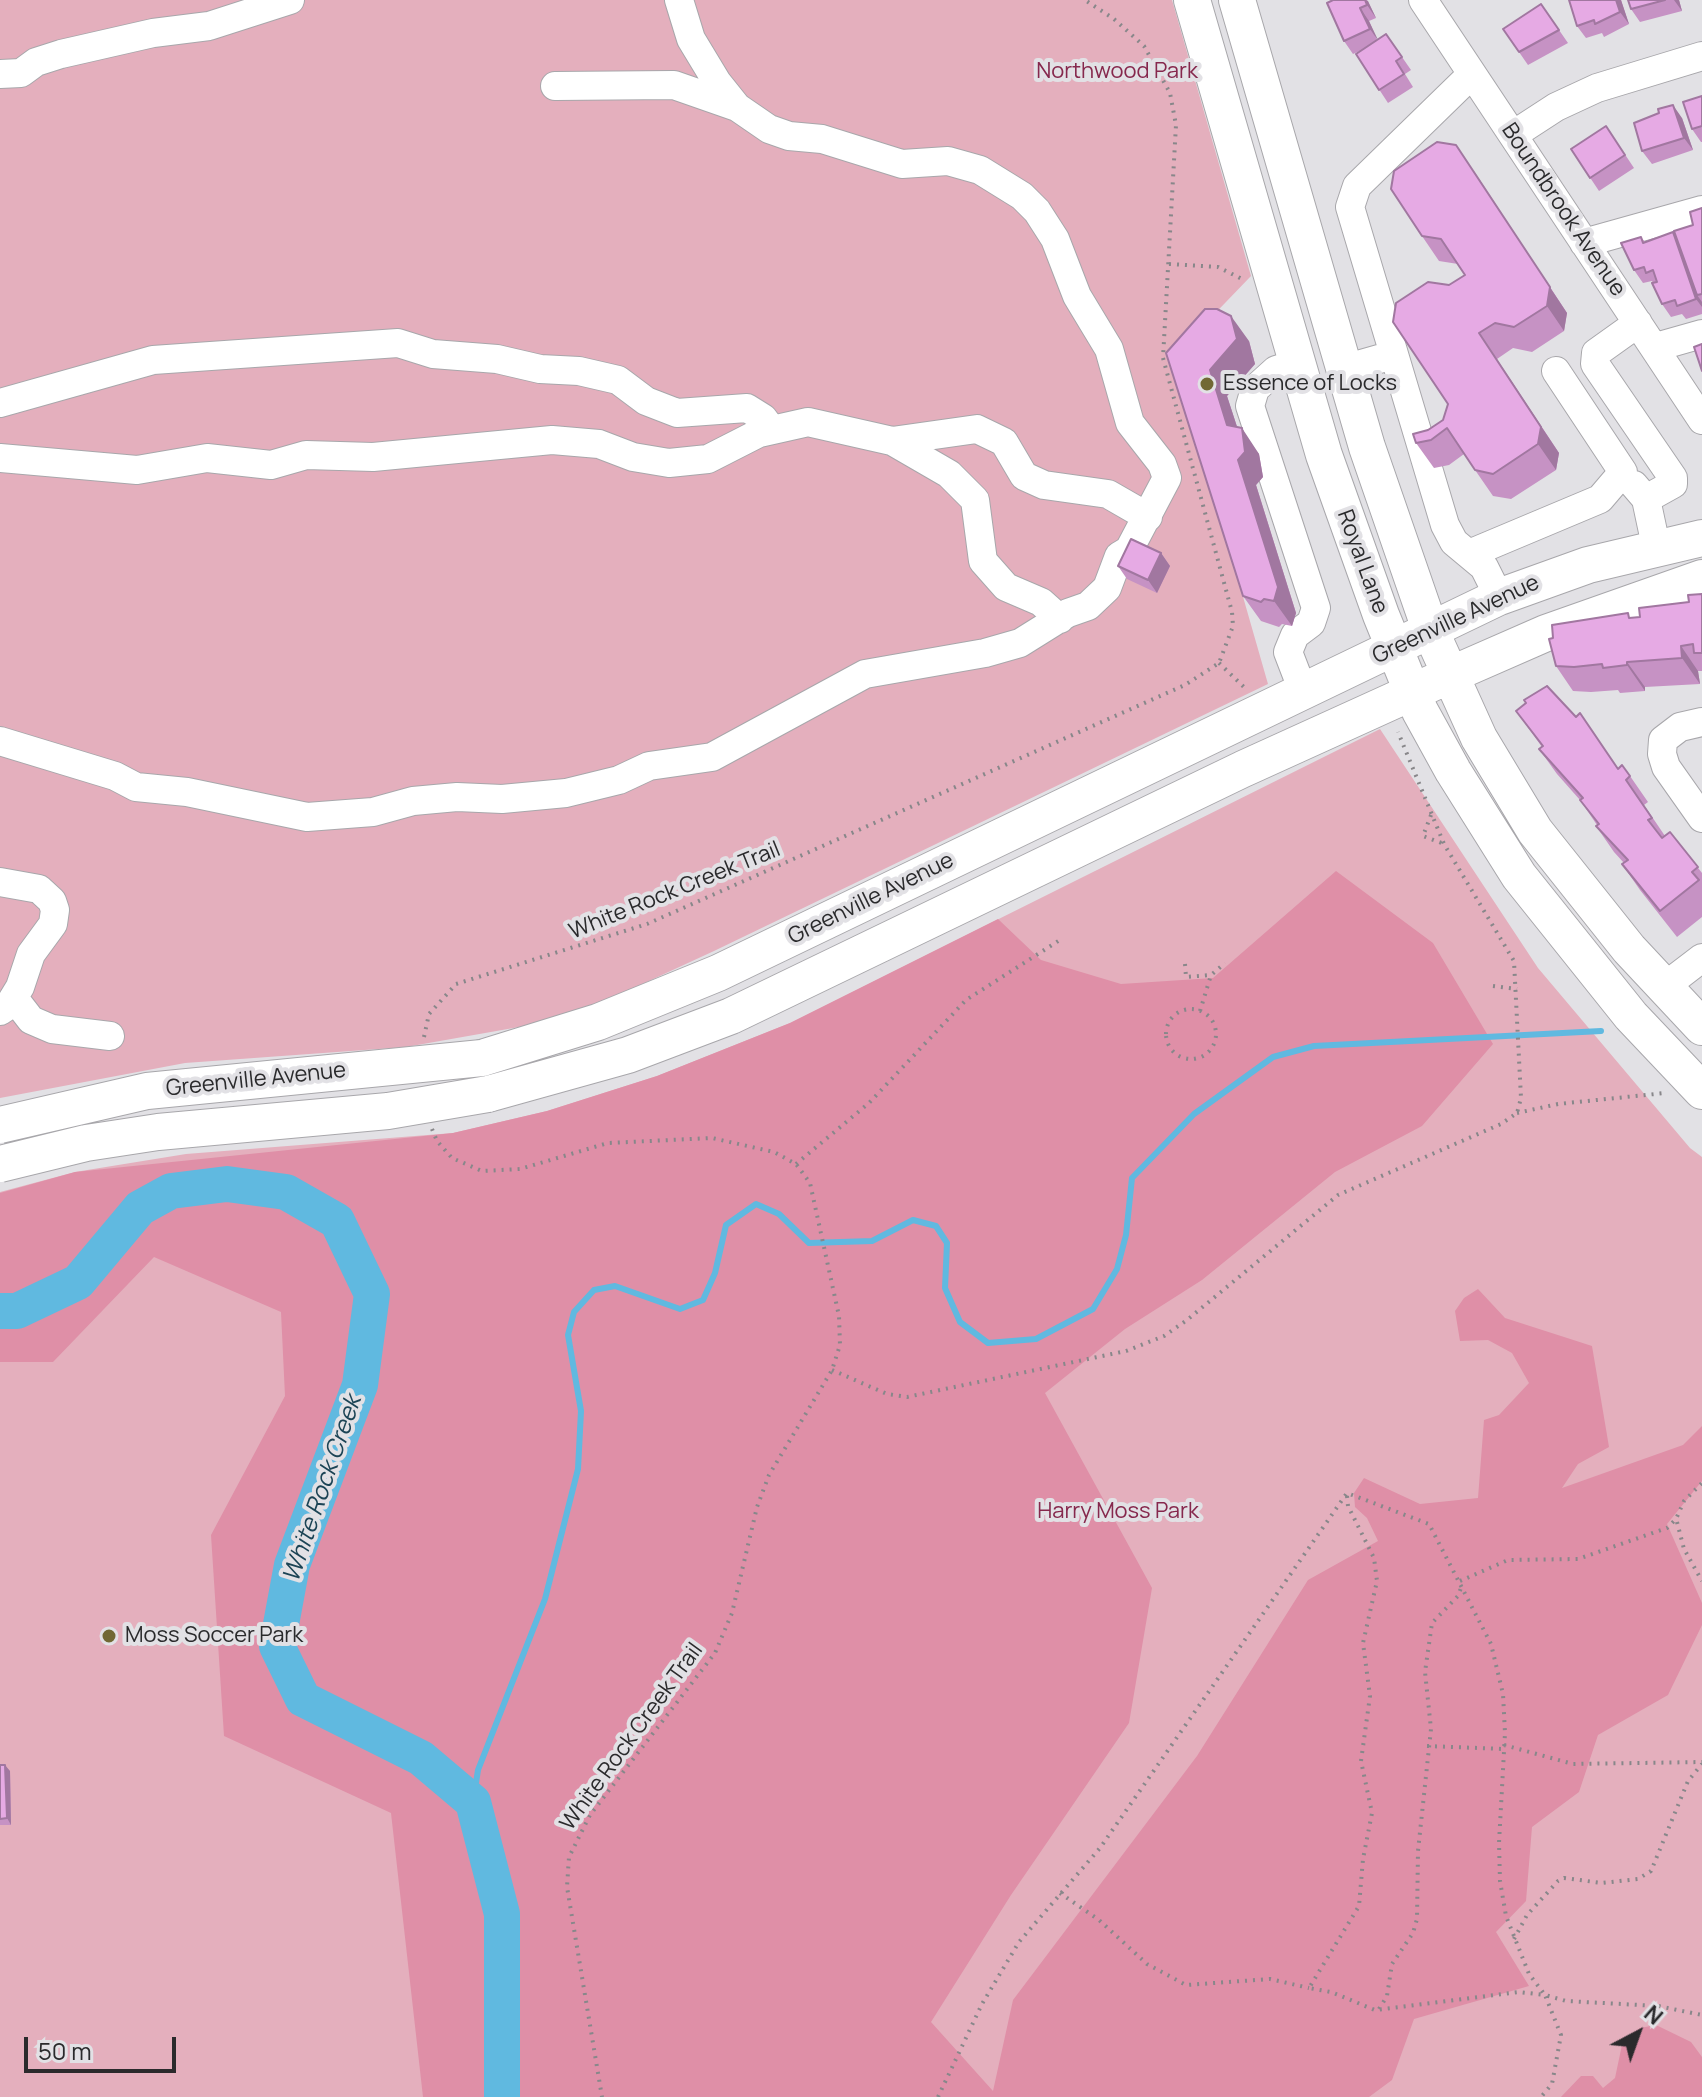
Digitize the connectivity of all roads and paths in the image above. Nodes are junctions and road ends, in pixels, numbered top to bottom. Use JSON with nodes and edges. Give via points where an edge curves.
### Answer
{"nodes":[{"id":1,"x":290,"y":0,"type":"edge"},
{"id":2,"x":679,"y":0,"type":"edge"},
{"id":3,"x":1085,"y":0,"type":"edge"},
{"id":4,"x":1192,"y":0,"type":"edge"},
{"id":5,"x":1237,"y":0,"type":"edge"},
{"id":6,"x":1423,"y":0,"type":"edge"},
{"id":7,"x":1702,"y":56,"type":"edge"},
{"id":8,"x":0,"y":74,"type":"edge"},
{"id":9,"x":1472,"y":74,"type":"junction"},
{"id":10,"x":555,"y":86,"type":"dead end"},
{"id":11,"x":737,"y":107,"type":"junction"},
{"id":12,"x":1513,"y":135,"type":"junction"},
{"id":13,"x":1702,"y":210,"type":"edge"},
{"id":14,"x":1584,"y":243,"type":"junction"},
{"id":15,"x":1169,"y":264,"type":"junction"},
{"id":16,"x":1248,"y":286,"type":"dead end"},
{"id":17,"x":1638,"y":323,"type":"junction"},
{"id":18,"x":1702,"y":334,"type":"edge"},
{"id":19,"x":1656,"y":347,"type":"junction"},
{"id":20,"x":1393,"y":355,"type":"junction"},
{"id":21,"x":1295,"y":364,"type":"junction"},
{"id":22,"x":1344,"y":369,"type":"junction"},
{"id":23,"x":1556,"y":371,"type":"dead end"},
{"id":24,"x":0,"y":403,"type":"edge"},
{"id":25,"x":1702,"y":420,"type":"edge"},
{"id":26,"x":772,"y":430,"type":"junction"},
{"id":27,"x":892,"y":441,"type":"junction"},
{"id":28,"x":0,"y":458,"type":"edge"},
{"id":29,"x":1623,"y":472,"type":"junction"},
{"id":30,"x":1646,"y":499,"type":"junction"},
{"id":31,"x":1148,"y":517,"type":"junction"},
{"id":32,"x":1702,"y":538,"type":"edge"},
{"id":33,"x":1656,"y":546,"type":"junction"},
{"id":34,"x":1469,"y":554,"type":"junction"},
{"id":35,"x":1702,"y":578,"type":"edge"},
{"id":36,"x":1499,"y":597,"type":"junction"},
{"id":37,"x":1060,"y":619,"type":"junction"},
{"id":38,"x":1431,"y":632,"type":"junction"},
{"id":39,"x":1394,"y":648,"type":"junction"},
{"id":40,"x":1219,"y":663,"type":"junction"},
{"id":41,"x":1450,"y":675,"type":"junction"},
{"id":42,"x":1303,"y":691,"type":"junction"},
{"id":43,"x":1251,"y":696,"type":"dead end"},
{"id":44,"x":1405,"y":706,"type":"junction"},
{"id":45,"x":1702,"y":722,"type":"edge"},
{"id":46,"x":0,"y":741,"type":"edge"},
{"id":47,"x":1431,"y":815,"type":"junction"},
{"id":48,"x":1702,"y":818,"type":"edge"},
{"id":49,"x":1011,"y":833,"type":"junction"},
{"id":50,"x":1444,"y":844,"type":"junction"},
{"id":51,"x":1029,"y":875,"type":"junction"},
{"id":52,"x":0,"y":882,"type":"edge"},
{"id":53,"x":1063,"y":938,"type":"dead end"},
{"id":54,"x":1702,"y":958,"type":"edge"},
{"id":55,"x":1225,"y":963,"type":"dead end"},
{"id":56,"x":1185,"y":964,"type":"dead end"},
{"id":57,"x":1211,"y":975,"type":"junction"},
{"id":58,"x":1493,"y":986,"type":"dead end"},
{"id":59,"x":1664,"y":987,"type":"junction"},
{"id":60,"x":1517,"y":989,"type":"junction"},
{"id":61,"x":7,"y":1005,"type":"edge"},
{"id":62,"x":1200,"y":1011,"type":"junction"},
{"id":63,"x":1631,"y":1016,"type":"junction"},
{"id":64,"x":1702,"y":1027,"type":"edge"},
{"id":65,"x":110,"y":1036,"type":"dead end"},
{"id":66,"x":425,"y":1051,"type":"dead end"},
{"id":67,"x":1690,"y":1091,"type":"edge"},
{"id":68,"x":1517,"y":1113,"type":"junction"},
{"id":69,"x":0,"y":1125,"type":"edge"},
{"id":70,"x":431,"y":1126,"type":"dead end"},
{"id":71,"x":0,"y":1164,"type":"edge"},
{"id":72,"x":796,"y":1164,"type":"junction"},
{"id":73,"x":832,"y":1370,"type":"junction"},
{"id":74,"x":1702,"y":1483,"type":"edge"},
{"id":75,"x":1347,"y":1493,"type":"junction"},
{"id":76,"x":1676,"y":1519,"type":"junction"},
{"id":77,"x":1702,"y":1581,"type":"edge"},
{"id":78,"x":1461,"y":1583,"type":"junction"},
{"id":79,"x":1427,"y":1746,"type":"junction"},
{"id":80,"x":1504,"y":1747,"type":"junction"},
{"id":81,"x":1702,"y":1763,"type":"edge"},
{"id":82,"x":1060,"y":1893,"type":"junction"},
{"id":83,"x":1514,"y":1939,"type":"junction"},
{"id":84,"x":1309,"y":1988,"type":"junction"},
{"id":85,"x":1545,"y":1995,"type":"junction"},
{"id":86,"x":1379,"y":2009,"type":"junction"},
{"id":87,"x":1702,"y":2015,"type":"edge"},
{"id":88,"x":602,"y":2097,"type":"edge"},
{"id":89,"x":938,"y":2097,"type":"edge"},
{"id":90,"x":1541,"y":2097,"type":"edge"}],
"edges":[{"from":1,"to":8,"type":"street","via":[[209,26],[107,44],[36,62],[21,73]]},
{"from":2,"to":11,"type":"street","via":[[691,39]]},
{"from":3,"to":15,"type":"path","via":[[1144,46],[1170,93],[1176,125]]},
{"from":4,"to":21,"type":"main road","name":"Royal Lane"},
{"from":5,"to":22,"type":"main road","name":"Royal Lane"},
{"from":6,"to":9,"type":"street","name":"Boundbrook Avenue"},
{"from":7,"to":12,"type":"street","via":[[1597,88]]},
{"from":9,"to":12,"type":"street","name":"Boundbrook Avenue"},
{"from":9,"to":20,"type":"street","via":[[1352,196],[1350,207]]},
{"from":10,"to":11,"type":"street","via":[[674,85]]},
{"from":11,"to":31,"type":"street","via":[[789,136],[822,139],[902,164],[948,161],[980,170],[1022,196],[1055,239],[1077,296],[1109,349],[1130,423],[1167,478]]},
{"from":12,"to":14,"type":"street","name":"Boundbrook Avenue"},
{"from":13,"to":14,"type":"street"},
{"from":14,"to":17,"type":"street","name":"Boundbrook Avenue"},
{"from":15,"to":16,"type":"path","via":[[1218,267]]},
{"from":15,"to":40,"type":"path","via":[[1163,358],[1232,612],[1233,626]]},
{"from":17,"to":19,"type":"street","name":"Boundbrook Avenue"},
{"from":17,"to":30,"type":"street","via":[[1596,353],[1595,364],[1673,478],[1673,484]]},
{"from":18,"to":19,"type":"street"},
{"from":19,"to":25,"type":"street","name":"Boundbrook Avenue"},
{"from":20,"to":22,"type":"street"},
{"from":20,"to":34,"type":"street","via":[[1445,525]]},
{"from":21,"to":39,"type":"main road","name":"Royal Lane"},
{"from":21,"to":42,"type":"street","via":[[1276,370],[1255,389],[1250,406],[1316,608],[1288,652]]},
{"from":22,"to":38,"type":"main road","name":"Royal Lane","via":[[1388,515]]},
{"from":23,"to":29,"type":"street"},
{"from":24,"to":26,"type":"street","via":[[153,360],[398,343],[433,354],[618,380],[646,401],[677,413],[747,408]]},
{"from":26,"to":27,"type":"street","via":[[808,422]]},
{"from":26,"to":28,"type":"street","via":[[708,459],[669,463],[599,444],[552,440],[373,457],[306,455],[271,465],[207,458],[137,470]]},
{"from":27,"to":31,"type":"street","via":[[977,429],[1004,442],[1024,476],[1044,485],[1108,494]]},
{"from":27,"to":37,"type":"street","via":[[959,482],[975,500],[983,561],[1006,587],[1041,602]]},
{"from":29,"to":30,"type":"street"},
{"from":29,"to":34,"type":"street","via":[[1600,499]]},
{"from":30,"to":33,"type":"street"},
{"from":31,"to":37,"type":"street","via":[[1129,550],[1119,556],[1107,588],[1088,606]]},
{"from":32,"to":33,"type":"main road","name":"Greenville Avenue"},
{"from":33,"to":36,"type":"main road","name":"Greenville Avenue"},
{"from":34,"to":36,"type":"street","via":[[1484,567]]},
{"from":35,"to":41,"type":"main road","name":"Greenville Avenue","via":[[1546,633]]},
{"from":36,"to":38,"type":"main road","name":"Greenville Avenue"},
{"from":37,"to":46,"type":"street","via":[[1020,643],[985,653],[865,674],[712,757],[649,766],[619,780],[566,793],[442,798],[373,812],[307,817],[136,787]]},
{"from":38,"to":39,"type":"main road","name":"Greenville Avenue"},
{"from":38,"to":41,"type":"main road","name":"Royal Lane"},
{"from":39,"to":42,"type":"main road","name":"Greenville Avenue"},
{"from":39,"to":44,"type":"main road","name":"Royal Lane"},
{"from":40,"to":43,"type":"path"},
{"from":40,"to":66,"type":"path","name":"White Rock Creek Trail","via":[[1185,685],[647,924],[456,984],[429,1014]]},
{"from":41,"to":44,"type":"main road","name":"Greenville Avenue"},
{"from":41,"to":59,"type":"main road","name":"Royal Lane","via":[[1479,738],[1535,831]]},
{"from":42,"to":49,"type":"main road","name":"Greenville Avenue"},
{"from":44,"to":47,"type":"path","via":[[1396,729]]},
{"from":44,"to":51,"type":"main road","name":"Greenville Avenue","via":[[1243,769]]},
{"from":44,"to":63,"type":"main road","name":"Royal Lane","via":[[1519,876]]},
{"from":45,"to":48,"type":"street","via":[[1680,727],[1663,740],[1662,754]]},
{"from":47,"to":50,"type":"path"},
{"from":47,"to":50,"type":"path","via":[[1423,836]]},
{"from":49,"to":51,"type":"main road"},
{"from":49,"to":69,"type":"main road","name":"Greenville Avenue","bridge":true,"via":[[658,999],[482,1058],[147,1091]]},
{"from":50,"to":60,"type":"path","via":[[1506,945]]},
{"from":51,"to":71,"type":"main road","name":"Greenville Avenue","bridge":true,"via":[[690,1033],[628,1055],[488,1094],[388,1111],[143,1134]]},
{"from":52,"to":61,"type":"street","via":[[39,889],[55,910],[53,924],[31,954]]},
{"from":53,"to":72,"type":"path","via":[[966,1000],[869,1103]]},
{"from":54,"to":59,"type":"street"},
{"from":55,"to":57,"type":"path"},
{"from":56,"to":57,"type":"path","via":[[1186,977]]},
{"from":57,"to":62,"type":"path"},
{"from":58,"to":60,"type":"path"},
{"from":59,"to":63,"type":"main road"},
{"from":59,"to":64,"type":"main road","name":"Royal Lane"},
{"from":60,"to":68,"type":"path"},
{"from":61,"to":65,"type":"street","via":[[52,1029]]},
{"from":62,"to":62,"type":"path","via":[[1180,1011],[1166,1027],[1169,1047],[1186,1059],[1206,1055],[1216,1037],[1209,1017]]},
{"from":63,"to":67,"type":"main road","name":"Royal Lane"},
{"from":67,"to":68,"type":"path"},
{"from":68,"to":73,"type":"path","via":[[1338,1195],[1187,1320],[1126,1351],[907,1397]]},
{"from":70,"to":72,"type":"path","via":[[452,1158],[482,1171],[520,1169],[608,1143],[712,1138],[774,1152]]},
{"from":72,"to":73,"type":"path","name":"White Rock Creek Trail","via":[[817,1204],[832,1276],[840,1345]]},
{"from":73,"to":88,"type":"path","name":"White Rock Creek Trail","via":[[769,1475],[732,1613],[715,1653],[590,1815],[569,1857],[567,1887]]},
{"from":74,"to":76,"type":"path","via":[[1684,1501]]},
{"from":75,"to":78,"type":"path","via":[[1429,1524]]},
{"from":75,"to":82,"type":"path","via":[[1100,1848]]},
{"from":75,"to":84,"type":"path","via":[[1348,1506],[1374,1558],[1377,1581],[1363,1643],[1370,1696],[1361,1761],[1372,1813],[1359,1906]]},
{"from":76,"to":77,"type":"path","via":[[1684,1549]]},
{"from":76,"to":78,"type":"path","via":[[1667,1528],[1578,1559],[1517,1558]]},
{"from":78,"to":79,"type":"path","via":[[1458,1596],[1432,1623],[1425,1672],[1430,1706]]},
{"from":78,"to":80,"type":"path","via":[[1482,1622],[1498,1670]]},
{"from":79,"to":80,"type":"path"},
{"from":79,"to":86,"type":"path","via":[[1416,1926],[1392,1964],[1387,1996]]},
{"from":80,"to":81,"type":"path","via":[[1573,1764]]},
{"from":80,"to":83,"type":"path","via":[[1500,1881]]},
{"from":81,"to":83,"type":"path","via":[[1688,1781],[1651,1871],[1638,1879],[1602,1883],[1564,1878],[1527,1915]]},
{"from":82,"to":84,"type":"path","via":[[1147,1964],[1186,1985],[1270,1979]]},
{"from":82,"to":89,"type":"path","via":[[1011,1955]]},
{"from":83,"to":85,"type":"path"},
{"from":84,"to":86,"type":"path"},
{"from":85,"to":86,"type":"path","via":[[1519,1992]]},
{"from":85,"to":87,"type":"path"},
{"from":85,"to":90,"type":"path","via":[[1561,2035],[1552,2084]]}]}
